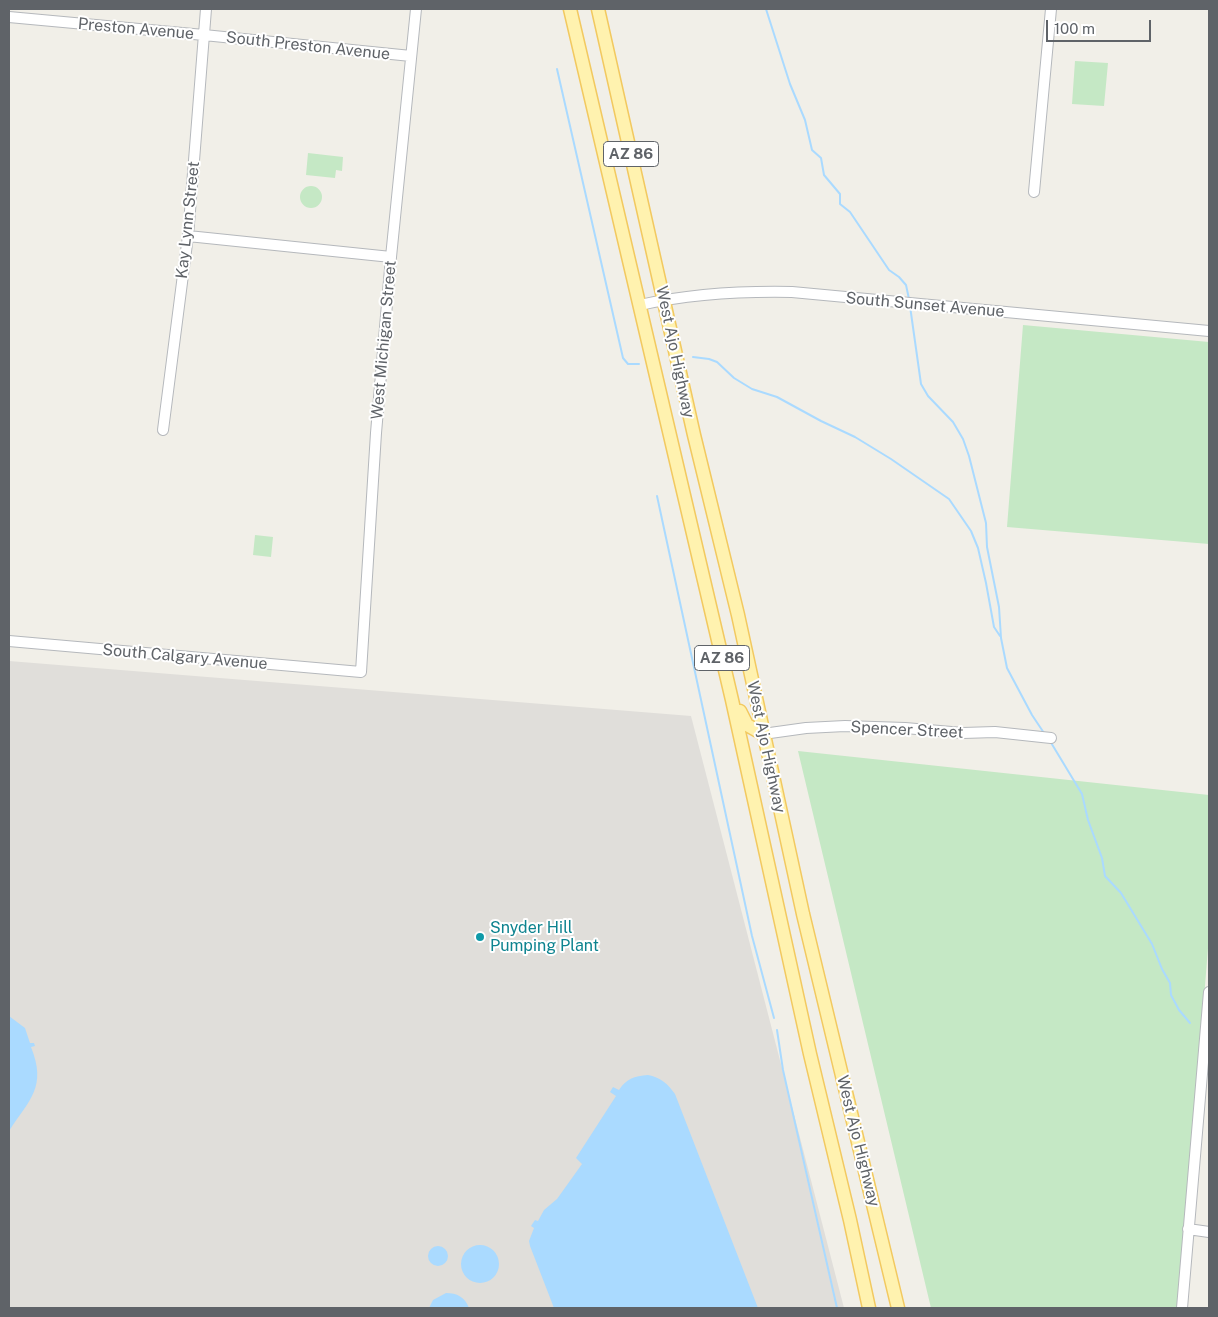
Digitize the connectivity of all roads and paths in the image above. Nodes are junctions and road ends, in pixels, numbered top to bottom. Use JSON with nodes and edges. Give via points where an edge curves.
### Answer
{"nodes":[{"id":1,"x":206,"y":9,"type":"edge"},
{"id":2,"x":416,"y":9,"type":"edge"},
{"id":3,"x":570,"y":9,"type":"edge"},
{"id":4,"x":598,"y":9,"type":"edge"},
{"id":5,"x":1051,"y":9,"type":"edge"},
{"id":6,"x":9,"y":17,"type":"edge"},
{"id":7,"x":204,"y":35,"type":"junction"},
{"id":8,"x":411,"y":56,"type":"junction"},
{"id":9,"x":1034,"y":192,"type":"dead end"},
{"id":10,"x":188,"y":236,"type":"junction"},
{"id":11,"x":391,"y":257,"type":"junction"},
{"id":12,"x":664,"y":300,"type":"junction"},
{"id":13,"x":640,"y":305,"type":"junction"},
{"id":14,"x":1209,"y":331,"type":"edge"},
{"id":15,"x":163,"y":430,"type":"dead end"},
{"id":16,"x":9,"y":641,"type":"edge"},
{"id":17,"x":723,"y":662,"type":"junction"},
{"id":18,"x":361,"y":672,"type":"joint"},
{"id":19,"x":763,"y":734,"type":"junction"},
{"id":20,"x":1051,"y":738,"type":"dead end"},
{"id":21,"x":1209,"y":992,"type":"edge"},
{"id":22,"x":1188,"y":1229,"type":"junction"},
{"id":23,"x":1209,"y":1232,"type":"edge"},
{"id":24,"x":869,"y":1308,"type":"edge"},
{"id":25,"x":898,"y":1308,"type":"edge"},
{"id":26,"x":1182,"y":1308,"type":"edge"}],
"edges":[{"from":1,"to":7,"type":"street","name":"Kay Lynn Street"},
{"from":2,"to":8,"type":"street","name":"West Michigan Street"},
{"from":3,"to":13,"type":"main road","name":"West Ajo Highway","number":"AZ 86"},
{"from":4,"to":12,"type":"main road","name":"West Ajo Highway","number":"AZ 86"},
{"from":5,"to":9,"type":"street"},
{"from":6,"to":7,"type":"street","name":"Preston Avenue"},
{"from":7,"to":8,"type":"street","name":"South Preston Avenue"},
{"from":7,"to":10,"type":"street","name":"Kay Lynn Street"},
{"from":8,"to":11,"type":"street","name":"West Michigan Street"},
{"from":10,"to":11,"type":"street"},
{"from":10,"to":15,"type":"street","name":"Kay Lynn Street"},
{"from":11,"to":18,"type":"street","name":"West Michigan Street"},
{"from":12,"to":13,"type":"street","name":"South Sunset Avenue"},
{"from":12,"to":14,"type":"street","name":"South Sunset Avenue","via":[[792,292]]},
{"from":12,"to":19,"type":"main road","name":"West Ajo Highway","number":"AZ 86"},
{"from":13,"to":17,"type":"main road","name":"West Ajo Highway","number":"AZ 86"},
{"from":16,"to":18,"type":"street","name":"South Calgary Avenue"},
{"from":17,"to":19,"type":"main road","via":[[730,670],[740,714],[747,725]]},
{"from":17,"to":24,"type":"main road","name":"West Ajo Highway","number":"AZ 86"},
{"from":19,"to":20,"type":"street","name":"Spencer Street","via":[[845,726],[995,732]]},
{"from":19,"to":25,"type":"main road","name":"West Ajo Highway","number":"AZ 86","via":[[805,924]]},
{"from":21,"to":22,"type":"street"},
{"from":22,"to":23,"type":"street"},
{"from":22,"to":26,"type":"street"}]}
